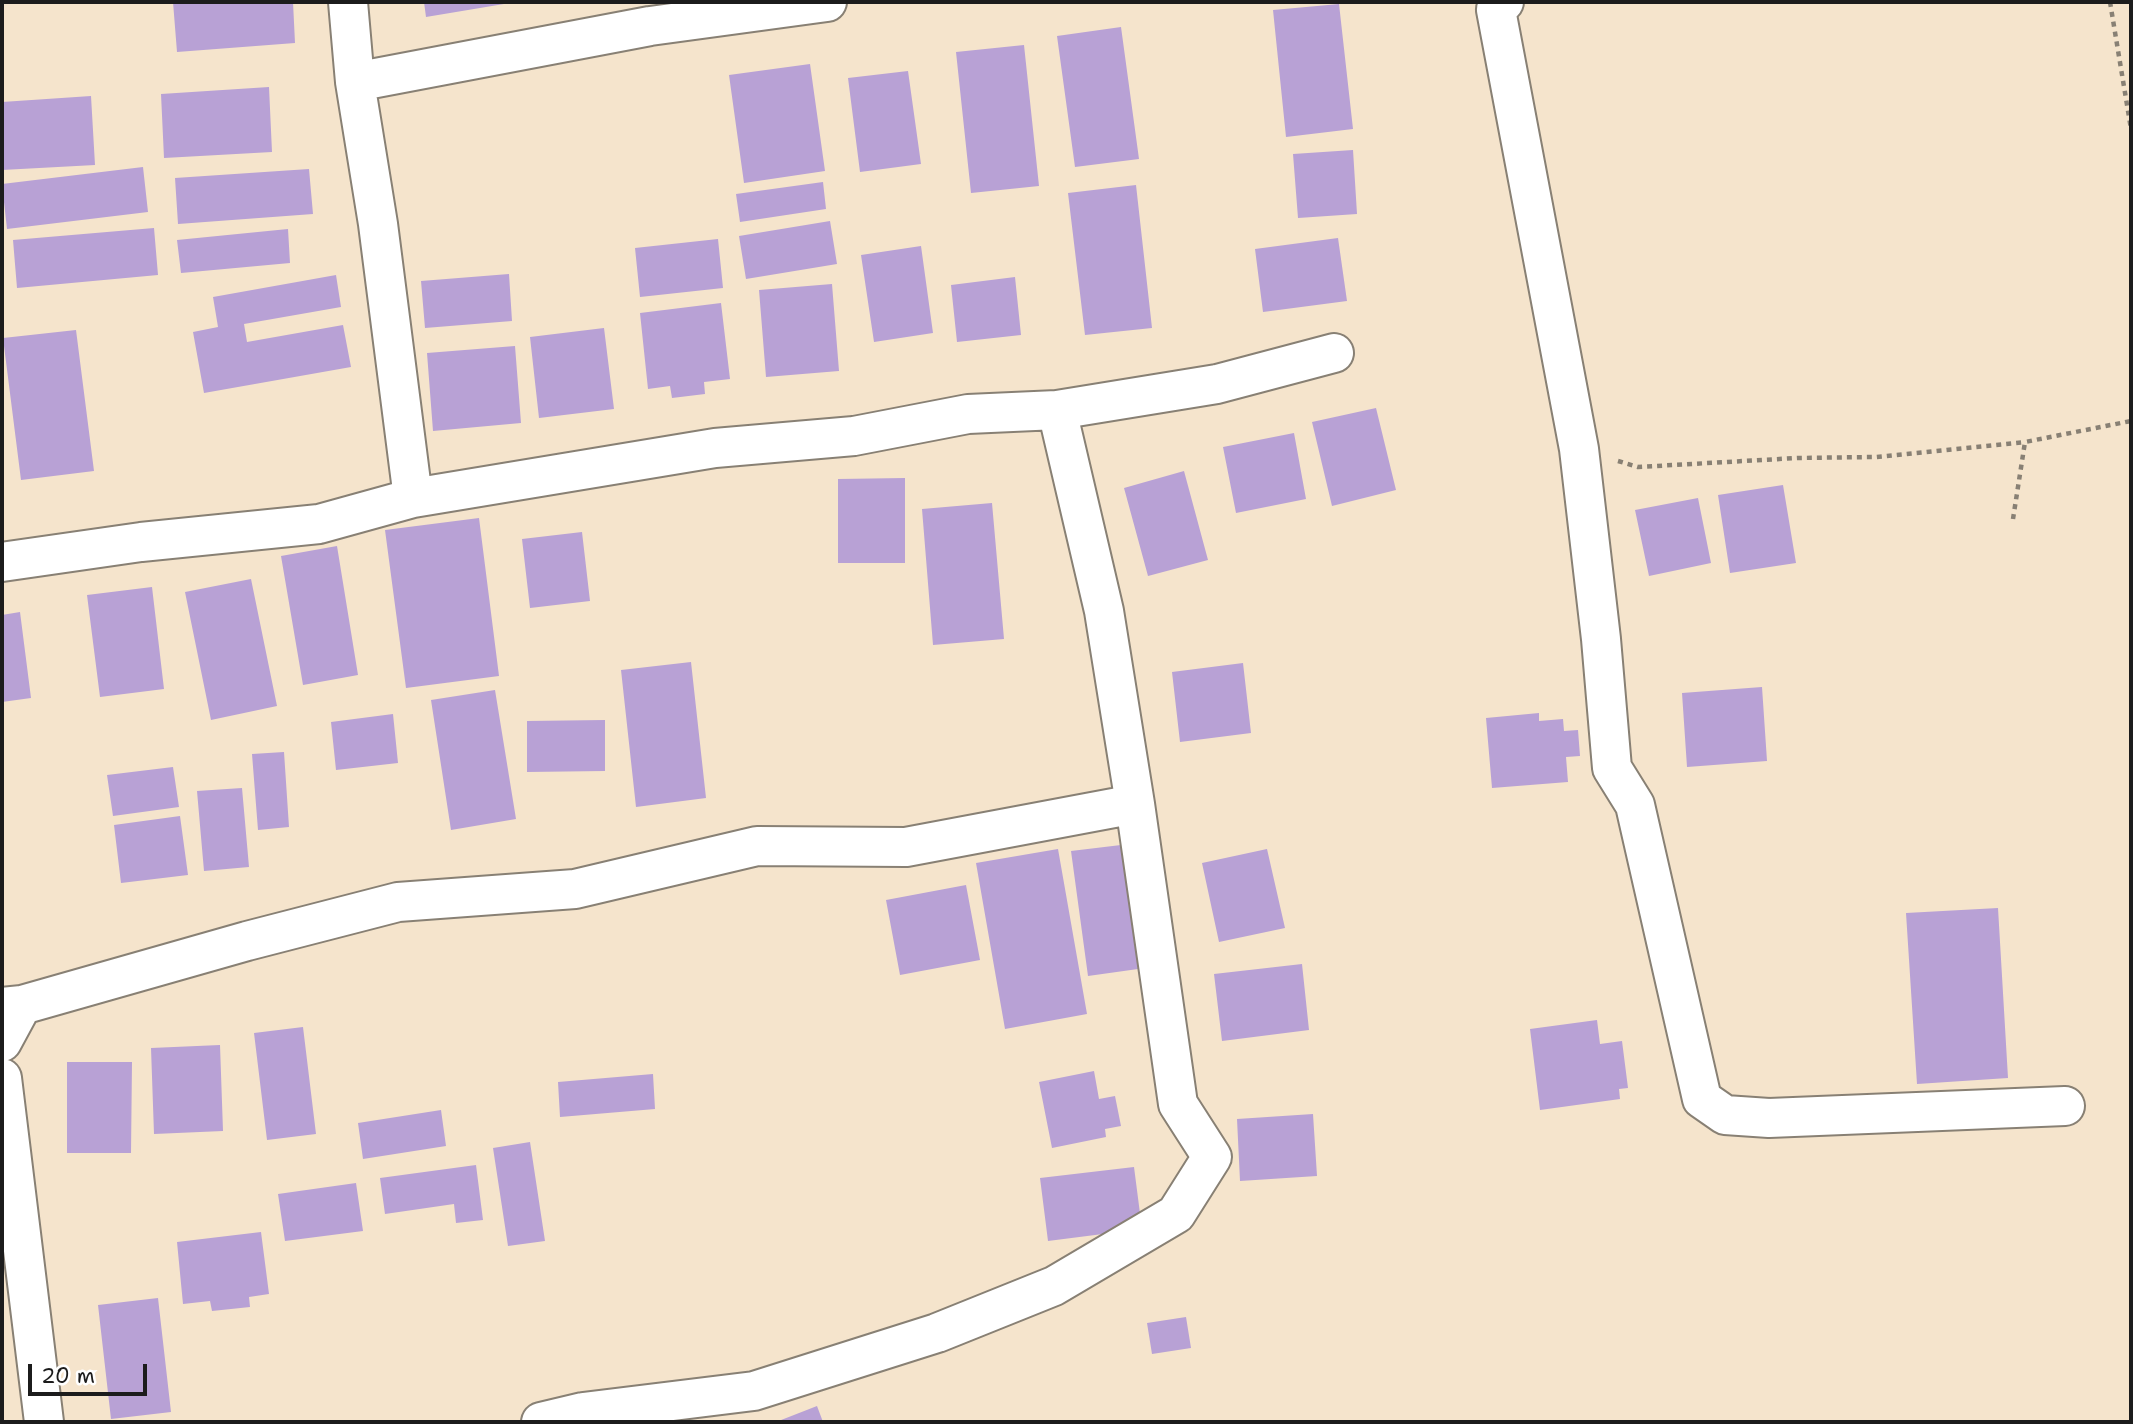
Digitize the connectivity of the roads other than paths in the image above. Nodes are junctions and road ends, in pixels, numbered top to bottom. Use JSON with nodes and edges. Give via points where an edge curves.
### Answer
{"nodes":[{"id":1,"x":348,"y":2,"type":"edge"},
{"id":2,"x":827,"y":2,"type":"edge"},
{"id":3,"x":1504,"y":2,"type":"edge"},
{"id":4,"x":355,"y":82,"type":"junction"},
{"id":5,"x":1334,"y":353,"type":"dead end"},
{"id":6,"x":1057,"y":410,"type":"junction"},
{"id":7,"x":413,"y":498,"type":"junction"},
{"id":8,"x":2,"y":562,"type":"edge"},
{"id":9,"x":1135,"y":804,"type":"junction"},
{"id":10,"x":12,"y":1006,"type":"edge"},
{"id":11,"x":2,"y":1042,"type":"edge"},
{"id":12,"x":2,"y":1079,"type":"edge"},
{"id":13,"x":2065,"y":1106,"type":"dead end"},
{"id":14,"x":44,"y":1422,"type":"edge"},
{"id":15,"x":541,"y":1422,"type":"edge"}],
"edges":[{"from":1,"to":4,"type":"street"},
{"from":2,"to":4,"type":"street","via":[[650,26]]},
{"from":3,"to":13,"type":"street","via":[[1496,10],[1579,449],[1612,768],[1636,805],[1702,1098],[1725,1115],[1769,1118]]},
{"from":4,"to":7,"type":"street","via":[[379,224]]},
{"from":5,"to":6,"type":"street","via":[[1217,384]]},
{"from":6,"to":7,"type":"street","via":[[968,414],[853,436],[715,448]]},
{"from":6,"to":9,"type":"street","via":[[1104,611]]},
{"from":7,"to":8,"type":"street","via":[[318,524]]},
{"from":9,"to":10,"type":"street","via":[[906,847],[757,846],[575,888],[398,902]]},
{"from":9,"to":15,"type":"street","via":[[1178,1104],[1212,1157],[1176,1214],[1054,1286],[937,1333],[754,1391],[583,1412]]},
{"from":10,"to":11,"type":"street"},
{"from":12,"to":14,"type":"street"}]}
